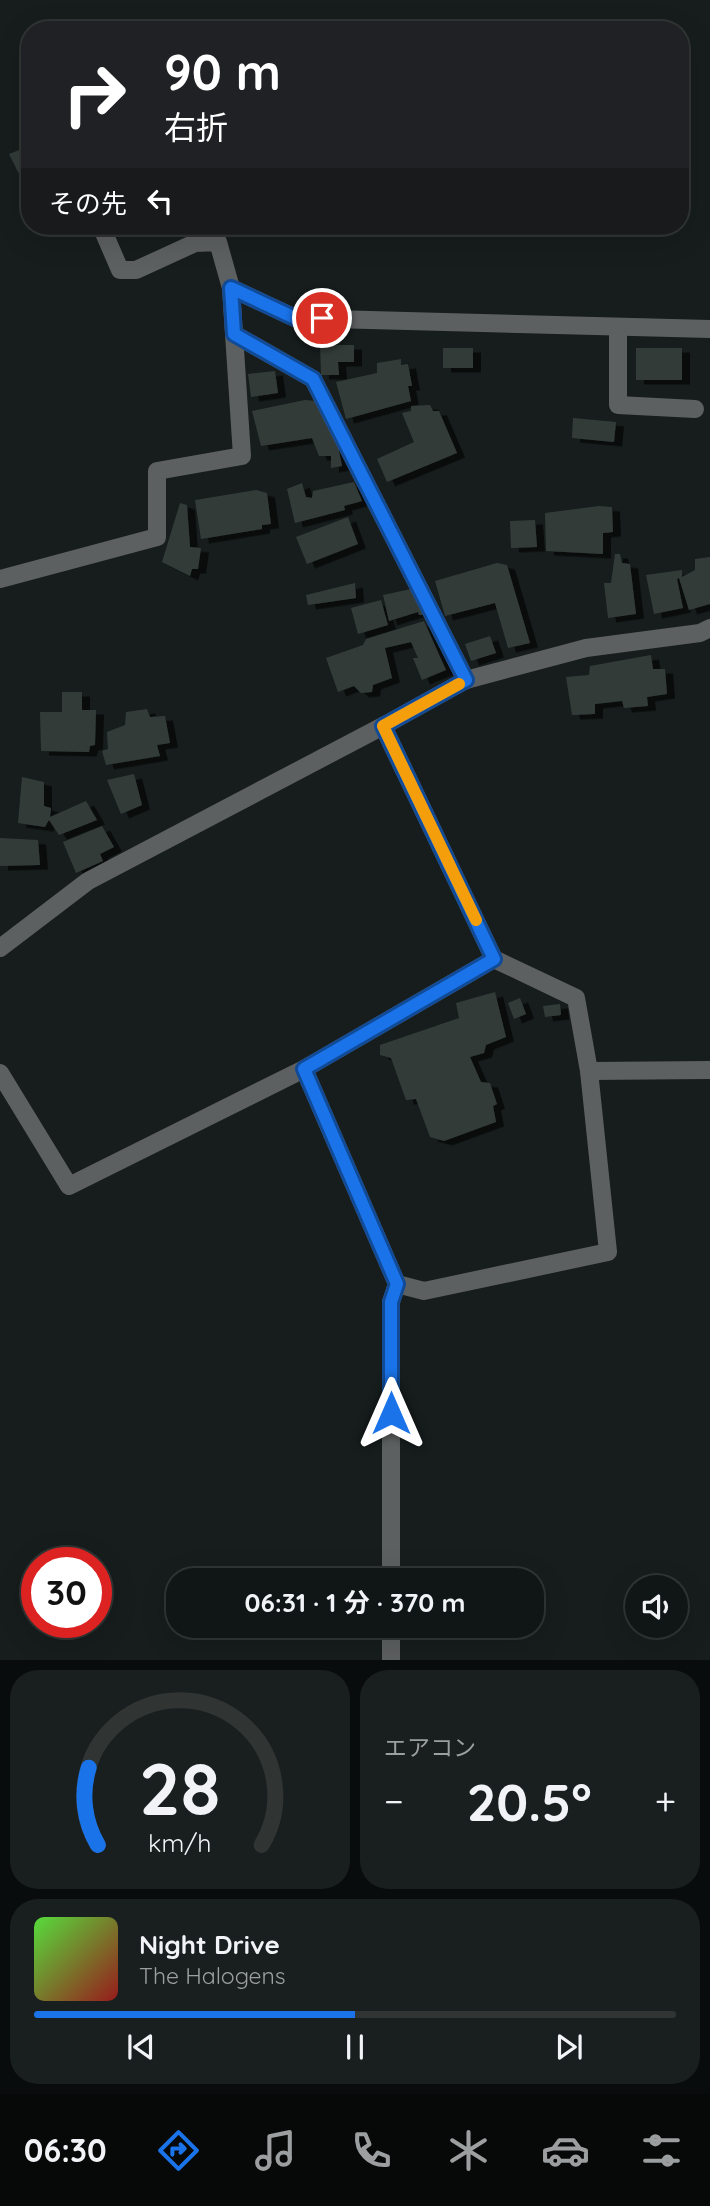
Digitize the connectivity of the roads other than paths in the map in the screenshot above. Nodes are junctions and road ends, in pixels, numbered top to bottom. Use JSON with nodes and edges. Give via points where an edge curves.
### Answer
{"nodes":[{"id":1,"x":105,"y":235,"type":"edge"},
{"id":2,"x":231,"y":288,"type":"junction"},
{"id":3,"x":618,"y":328,"type":"junction"},
{"id":4,"x":710,"y":329,"type":"edge"},
{"id":5,"x":234,"y":334,"type":"junction"},
{"id":6,"x":695,"y":409,"type":"dead end"},
{"id":7,"x":0,"y":579,"type":"edge"},
{"id":8,"x":710,"y":628,"type":"edge"},
{"id":9,"x":466,"y":680,"type":"junction"},
{"id":10,"x":383,"y":726,"type":"junction"},
{"id":11,"x":0,"y":948,"type":"edge"},
{"id":12,"x":494,"y":959,"type":"junction"},
{"id":13,"x":304,"y":1069,"type":"junction"},
{"id":14,"x":710,"y":1070,"type":"edge"},
{"id":15,"x":589,"y":1071,"type":"junction"},
{"id":16,"x":0,"y":1073,"type":"edge"},
{"id":17,"x":397,"y":1284,"type":"junction"},
{"id":18,"x":391,"y":1568,"type":"edge"},
{"id":19,"x":391,"y":1638,"type":"edge"},
{"id":20,"x":391,"y":1660,"type":"edge"}],
"edges":[{"from":1,"to":2,"type":"street","via":[[120,270],[136,270],[195,243],[218,242]]},
{"from":2,"to":3,"type":"street","via":[[295,318]]},
{"from":2,"to":5,"type":"street"},
{"from":3,"to":4,"type":"street"},
{"from":3,"to":6,"type":"street","via":[[618,405]]},
{"from":5,"to":7,"type":"street","via":[[242,456],[157,471],[157,537]]},
{"from":5,"to":9,"type":"street","via":[[313,379]]},
{"from":8,"to":9,"type":"street","via":[[586,648]]},
{"from":9,"to":10,"type":"street"},
{"from":10,"to":11,"type":"street","via":[[88,881]]},
{"from":10,"to":12,"type":"street"},
{"from":12,"to":13,"type":"street"},
{"from":12,"to":15,"type":"street","via":[[576,998]]},
{"from":13,"to":16,"type":"street","via":[[69,1186]]},
{"from":13,"to":17,"type":"street"},
{"from":14,"to":15,"type":"street"},
{"from":15,"to":17,"type":"street","via":[[608,1252],[424,1291]]},
{"from":17,"to":18,"type":"street","via":[[391,1302]]},
{"from":19,"to":20,"type":"street"}]}
